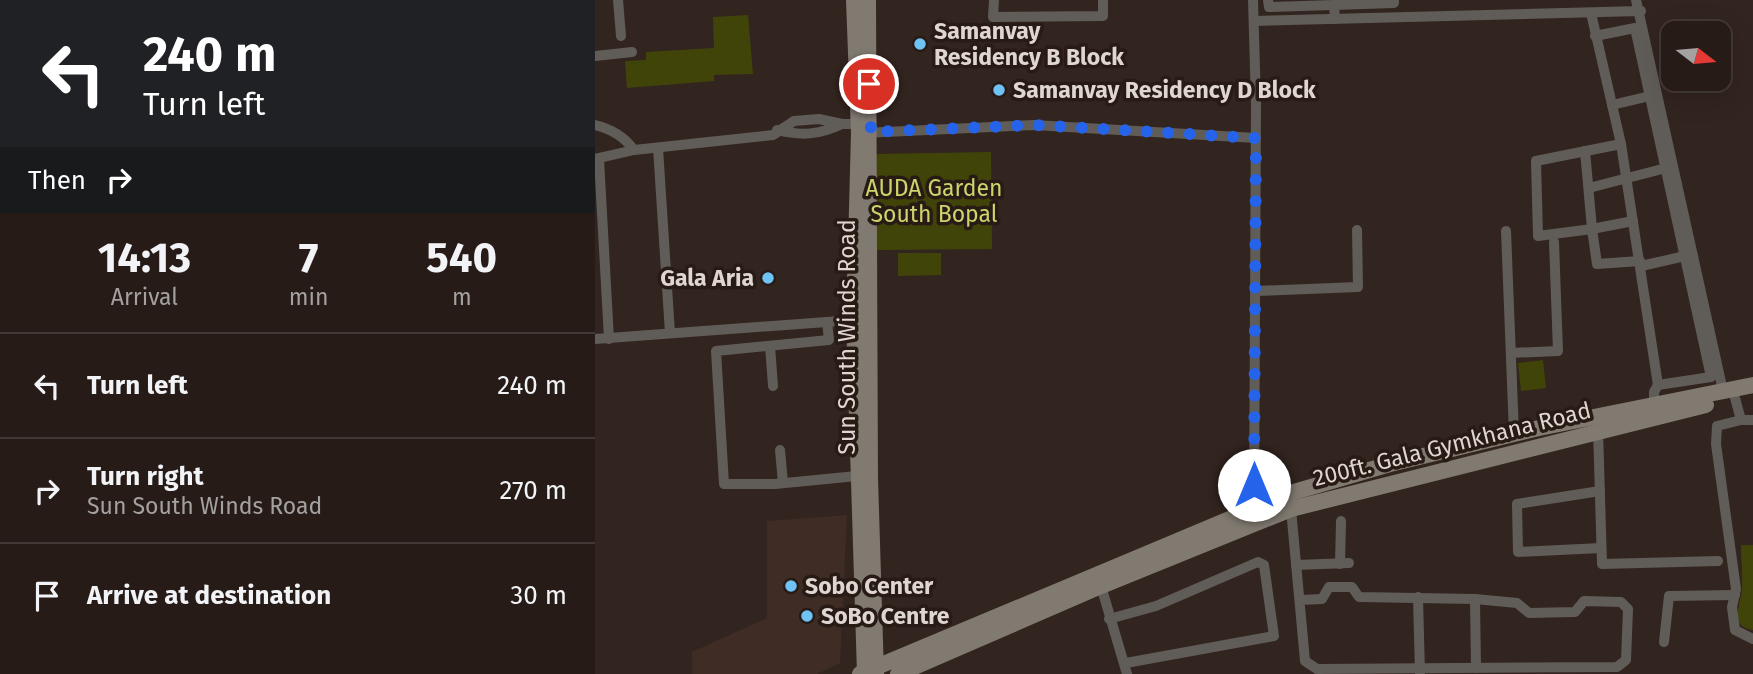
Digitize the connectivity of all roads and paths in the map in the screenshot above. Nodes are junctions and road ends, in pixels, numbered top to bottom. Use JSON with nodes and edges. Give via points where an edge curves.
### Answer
{"nodes":[{"id":1,"x":618,"y":0,"type":"edge"},
{"id":2,"x":854,"y":0,"type":"edge"},
{"id":3,"x":868,"y":0,"type":"edge"},
{"id":4,"x":993,"y":0,"type":"edge"},
{"id":5,"x":1103,"y":0,"type":"edge"},
{"id":6,"x":1253,"y":0,"type":"edge"},
{"id":7,"x":1268,"y":0,"type":"edge"},
{"id":8,"x":1394,"y":0,"type":"edge"},
{"id":9,"x":1636,"y":0,"type":"edge"},
{"id":10,"x":1334,"y":5,"type":"junction"},
{"id":11,"x":1641,"y":12,"type":"junction"},
{"id":12,"x":1591,"y":13,"type":"junction"},
{"id":13,"x":1335,"y":19,"type":"junction"},
{"id":14,"x":1254,"y":22,"type":"junction"},
{"id":15,"x":621,"y":36,"type":"dead end"},
{"id":16,"x":1595,"y":36,"type":"junction"},
{"id":17,"x":632,"y":52,"type":"dead end"},
{"id":18,"x":595,"y":56,"type":"edge"},
{"id":19,"x":1650,"y":96,"type":"junction"},
{"id":20,"x":1612,"y":105,"type":"junction"},
{"id":21,"x":595,"y":125,"type":"edge"},
{"id":22,"x":857,"y":128,"type":"junction"},
{"id":23,"x":1256,"y":138,"type":"junction"},
{"id":24,"x":1621,"y":144,"type":"junction"},
{"id":25,"x":658,"y":148,"type":"junction"},
{"id":26,"x":634,"y":150,"type":"junction"},
{"id":27,"x":1585,"y":151,"type":"junction"},
{"id":28,"x":597,"y":159,"type":"edge"},
{"id":29,"x":1666,"y":168,"type":"junction"},
{"id":30,"x":1627,"y":178,"type":"junction"},
{"id":31,"x":1589,"y":188,"type":"junction"},
{"id":32,"x":1633,"y":221,"type":"junction"},
{"id":33,"x":1592,"y":229,"type":"junction"},
{"id":34,"x":1357,"y":230,"type":"dead end"},
{"id":35,"x":1506,"y":231,"type":"dead end"},
{"id":36,"x":1554,"y":242,"type":"dead end"},
{"id":37,"x":1685,"y":256,"type":"junction"},
{"id":38,"x":1640,"y":263,"type":"junction"},
{"id":39,"x":1256,"y":291,"type":"junction"},
{"id":40,"x":854,"y":320,"type":"junction"},
{"id":41,"x":827,"y":322,"type":"junction"},
{"id":42,"x":670,"y":333,"type":"junction"},
{"id":43,"x":609,"y":339,"type":"junction"},
{"id":44,"x":595,"y":340,"type":"edge"},
{"id":45,"x":770,"y":346,"type":"junction"},
{"id":46,"x":1511,"y":353,"type":"junction"},
{"id":47,"x":1658,"y":385,"type":"junction"},
{"id":48,"x":1753,"y":385,"type":"edge"},
{"id":49,"x":773,"y":386,"type":"dead end"},
{"id":50,"x":1729,"y":395,"type":"junction"},
{"id":51,"x":1753,"y":396,"type":"edge"},
{"id":52,"x":1654,"y":404,"type":"junction"},
{"id":53,"x":1741,"y":420,"type":"junction"},
{"id":54,"x":1753,"y":420,"type":"edge"},
{"id":55,"x":1598,"y":429,"type":"junction"},
{"id":56,"x":1514,"y":434,"type":"junction"},
{"id":57,"x":780,"y":450,"type":"dead end"},
{"id":58,"x":857,"y":476,"type":"junction"},
{"id":59,"x":783,"y":483,"type":"junction"},
{"id":60,"x":1600,"y":491,"type":"junction"},
{"id":61,"x":1291,"y":509,"type":"junction"},
{"id":62,"x":1254,"y":516,"type":"junction"},
{"id":63,"x":1341,"y":521,"type":"dead end"},
{"id":64,"x":1601,"y":548,"type":"junction"},
{"id":65,"x":1718,"y":561,"type":"dead end"},
{"id":66,"x":1296,"y":565,"type":"junction"},
{"id":67,"x":1101,"y":586,"type":"junction"},
{"id":68,"x":1735,"y":595,"type":"junction"},
{"id":69,"x":1417,"y":597,"type":"junction"},
{"id":70,"x":1475,"y":599,"type":"junction"},
{"id":71,"x":1300,"y":600,"type":"junction"},
{"id":72,"x":1109,"y":619,"type":"junction"},
{"id":73,"x":1753,"y":639,"type":"edge"},
{"id":74,"x":1664,"y":642,"type":"dead end"},
{"id":75,"x":1476,"y":667,"type":"junction"},
{"id":76,"x":1126,"y":669,"type":"edge"},
{"id":77,"x":1419,"y":671,"type":"edge"},
{"id":78,"x":868,"y":672,"type":"edge"},
{"id":79,"x":898,"y":674,"type":"edge"}],
"edges":[{"from":1,"to":15,"type":"street"},
{"from":2,"to":22,"type":"street"},
{"from":3,"to":22,"type":"street","name":"Sun South Winds Road"},
{"from":4,"to":5,"type":"street","via":[[993,17],[1103,16]]},
{"from":6,"to":14,"type":"street"},
{"from":7,"to":10,"type":"street","via":[[1269,7]]},
{"from":8,"to":10,"type":"street"},
{"from":9,"to":11,"type":"street"},
{"from":10,"to":13,"type":"street"},
{"from":11,"to":12,"type":"street"},
{"from":11,"to":50,"type":"street"},
{"from":12,"to":13,"type":"street"},
{"from":12,"to":16,"type":"street"},
{"from":13,"to":14,"type":"street"},
{"from":14,"to":23,"type":"street"},
{"from":16,"to":19,"type":"street","via":[[1635,28]]},
{"from":16,"to":20,"type":"street"},
{"from":17,"to":18,"type":"street"},
{"from":19,"to":20,"type":"street"},
{"from":19,"to":29,"type":"street"},
{"from":20,"to":24,"type":"street"},
{"from":21,"to":26,"type":"street","via":[[626,139]]},
{"from":22,"to":23,"type":"street","via":[[1034,125]]},
{"from":22,"to":25,"type":"street","via":[[818,118],[794,121],[773,135]]},
{"from":22,"to":40,"type":"street"},
{"from":22,"to":78,"type":"street","name":"Sun South Winds Road","via":[[870,478]]},
{"from":23,"to":39,"type":"street"},
{"from":24,"to":27,"type":"street"},
{"from":24,"to":30,"type":"street"},
{"from":25,"to":26,"type":"street"},
{"from":25,"to":42,"type":"street"},
{"from":26,"to":28,"type":"street"},
{"from":27,"to":31,"type":"street"},
{"from":27,"to":33,"type":"street","via":[[1536,162],[1538,236]]},
{"from":28,"to":43,"type":"street"},
{"from":29,"to":30,"type":"street"},
{"from":29,"to":37,"type":"street"},
{"from":30,"to":31,"type":"street"},
{"from":30,"to":32,"type":"street"},
{"from":31,"to":33,"type":"street"},
{"from":32,"to":33,"type":"street"},
{"from":32,"to":38,"type":"street"},
{"from":33,"to":38,"type":"street","via":[[1597,264]]},
{"from":34,"to":39,"type":"street","via":[[1357,287]]},
{"from":35,"to":46,"type":"street"},
{"from":36,"to":46,"type":"street","via":[[1558,351]]},
{"from":37,"to":38,"type":"street"},
{"from":37,"to":47,"type":"street","via":[[1711,377]]},
{"from":38,"to":47,"type":"street"},
{"from":39,"to":62,"type":"street"},
{"from":40,"to":41,"type":"street"},
{"from":40,"to":58,"type":"street"},
{"from":41,"to":42,"type":"street"},
{"from":41,"to":45,"type":"street","via":[[829,340]]},
{"from":42,"to":43,"type":"street"},
{"from":43,"to":44,"type":"street"},
{"from":45,"to":49,"type":"street"},
{"from":45,"to":59,"type":"street","via":[[716,351],[724,484]]},
{"from":46,"to":56,"type":"street"},
{"from":47,"to":52,"type":"street"},
{"from":48,"to":50,"type":"street"},
{"from":50,"to":51,"type":"street","name":"200ft. Gala Gymkhana Road"},
{"from":50,"to":52,"type":"street"},
{"from":50,"to":53,"type":"street"},
{"from":50,"to":55,"type":"street","name":"200ft. Gala Gymkhana Road"},
{"from":52,"to":56,"type":"street"},
{"from":53,"to":54,"type":"street"},
{"from":53,"to":68,"type":"street","via":[[1717,426],[1716,444]]},
{"from":55,"to":60,"type":"street"},
{"from":55,"to":61,"type":"street","name":"200ft. Gala Gymkhana Road"},
{"from":56,"to":62,"type":"street","via":[[1294,492]]},
{"from":57,"to":59,"type":"street"},
{"from":58,"to":59,"type":"street"},
{"from":58,"to":78,"type":"street"},
{"from":60,"to":64,"type":"street"},
{"from":60,"to":64,"type":"street","via":[[1517,504],[1518,552]]},
{"from":61,"to":62,"type":"street","name":"200ft. Gala Gymkhana Road"},
{"from":61,"to":66,"type":"street"},
{"from":62,"to":67,"type":"street","name":"200ft. Gala Gymkhana Road"},
{"from":62,"to":78,"type":"street"},
{"from":63,"to":66,"type":"street","via":[[1344,563]]},
{"from":64,"to":65,"type":"street","via":[[1602,564]]},
{"from":66,"to":71,"type":"street"},
{"from":67,"to":72,"type":"street"},
{"from":67,"to":79,"type":"street","name":"200ft. Gala Gymkhana Road"},
{"from":68,"to":73,"type":"street","via":[[1735,631]]},
{"from":68,"to":74,"type":"street","via":[[1669,596]]},
{"from":69,"to":70,"type":"street"},
{"from":69,"to":71,"type":"street","via":[[1359,597],[1352,587],[1329,587],[1322,599]]},
{"from":69,"to":77,"type":"street"},
{"from":70,"to":75,"type":"street"},
{"from":70,"to":75,"type":"street","via":[[1517,603],[1529,613],[1575,612],[1584,601],[1621,602],[1627,609],[1623,664]]},
{"from":71,"to":77,"type":"street","via":[[1309,666]]},
{"from":72,"to":76,"type":"street"},
{"from":72,"to":76,"type":"street","via":[[1156,606],[1258,562],[1264,565],[1274,636]]},
{"from":75,"to":77,"type":"street"}]}
